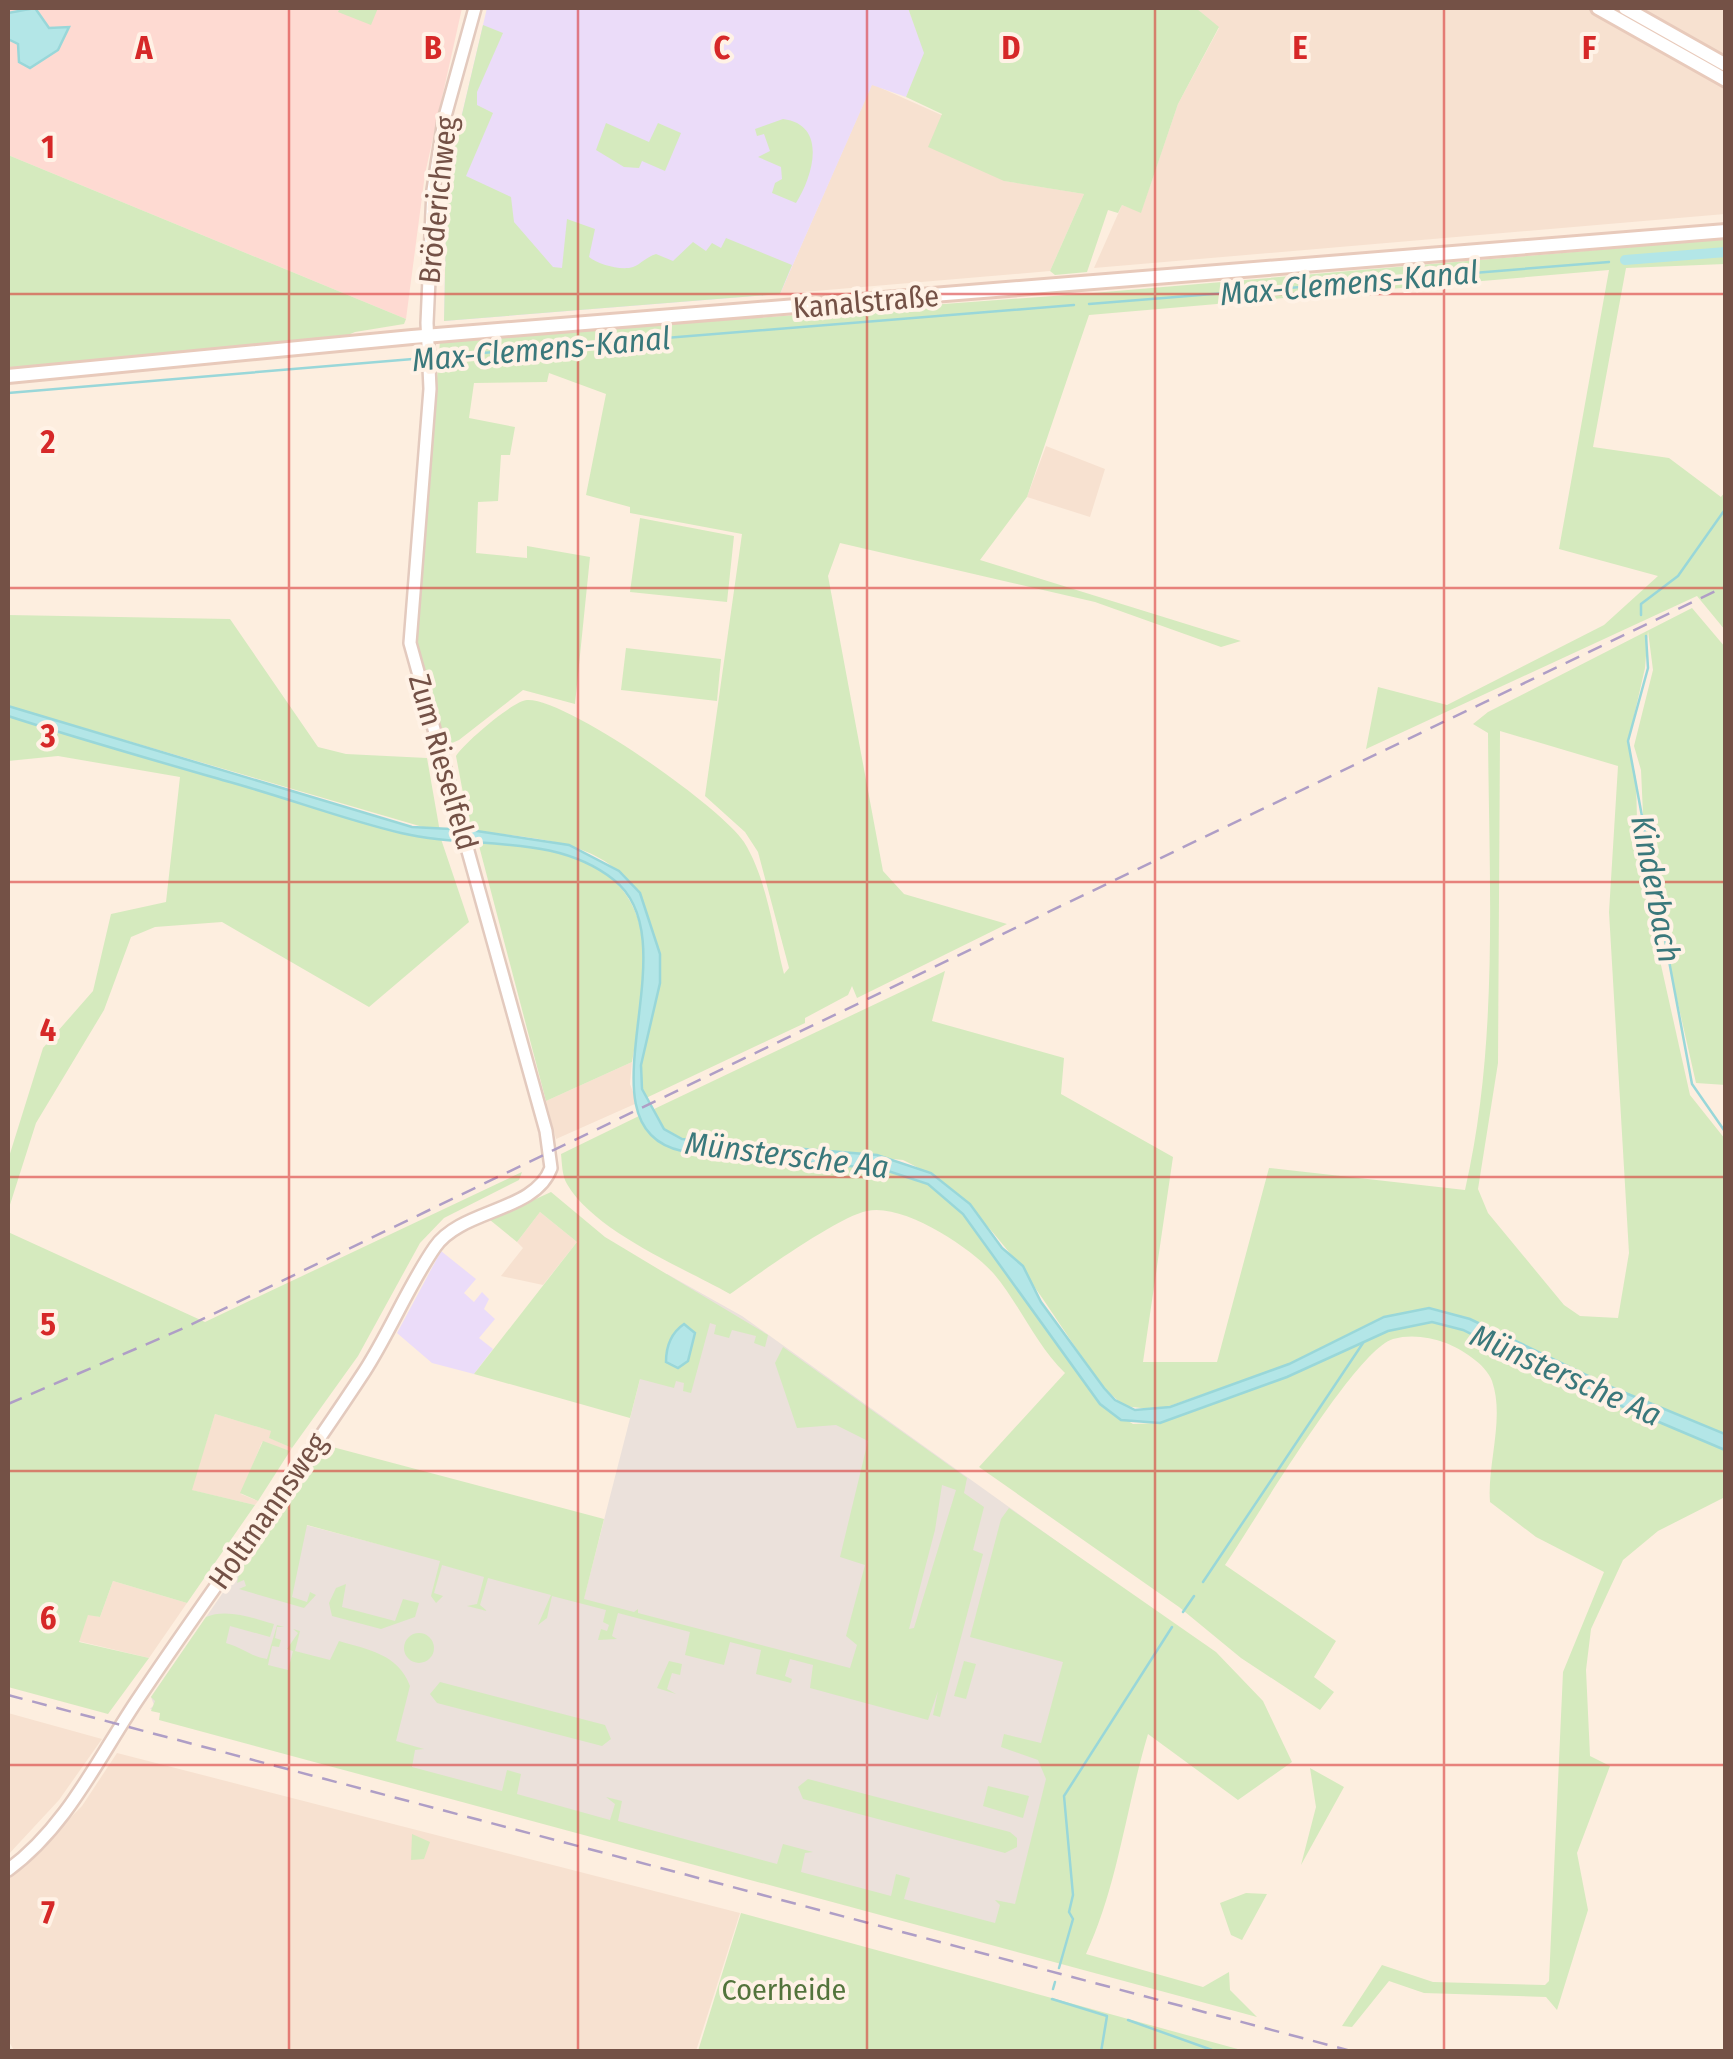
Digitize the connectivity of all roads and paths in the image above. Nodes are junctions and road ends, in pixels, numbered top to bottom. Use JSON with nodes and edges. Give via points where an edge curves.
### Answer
{"nodes":[{"id":1,"x":474,"y":8,"type":"edge"},
{"id":2,"x":1598,"y":8,"type":"edge"},
{"id":3,"x":1624,"y":8,"type":"edge"},
{"id":4,"x":1726,"y":66,"type":"edge"},
{"id":5,"x":1726,"y":80,"type":"edge"},
{"id":6,"x":1726,"y":231,"type":"edge"},
{"id":7,"x":428,"y":343,"type":"junction"},
{"id":8,"x":8,"y":376,"type":"edge"},
{"id":9,"x":546,"y":1178,"type":"joint"},
{"id":10,"x":8,"y":1870,"type":"edge"}],
"edges":[{"from":1,"to":7,"type":"street","name":"Bröderichweg","via":[[436,167]]},
{"from":2,"to":5,"type":"main road"},
{"from":3,"to":4,"type":"main road"},
{"from":6,"to":7,"type":"main road","name":"Kanalstraße"},
{"from":7,"to":8,"type":"main road","name":"Kanalstraße"},
{"from":7,"to":9,"type":"street","name":"Zum Rieselfeld","via":[[410,644],[546,1130]]},
{"from":9,"to":10,"type":"street","name":"Holtmannsweg","via":[[436,1244],[363,1374],[91,1774],[44,1837]]}]}
